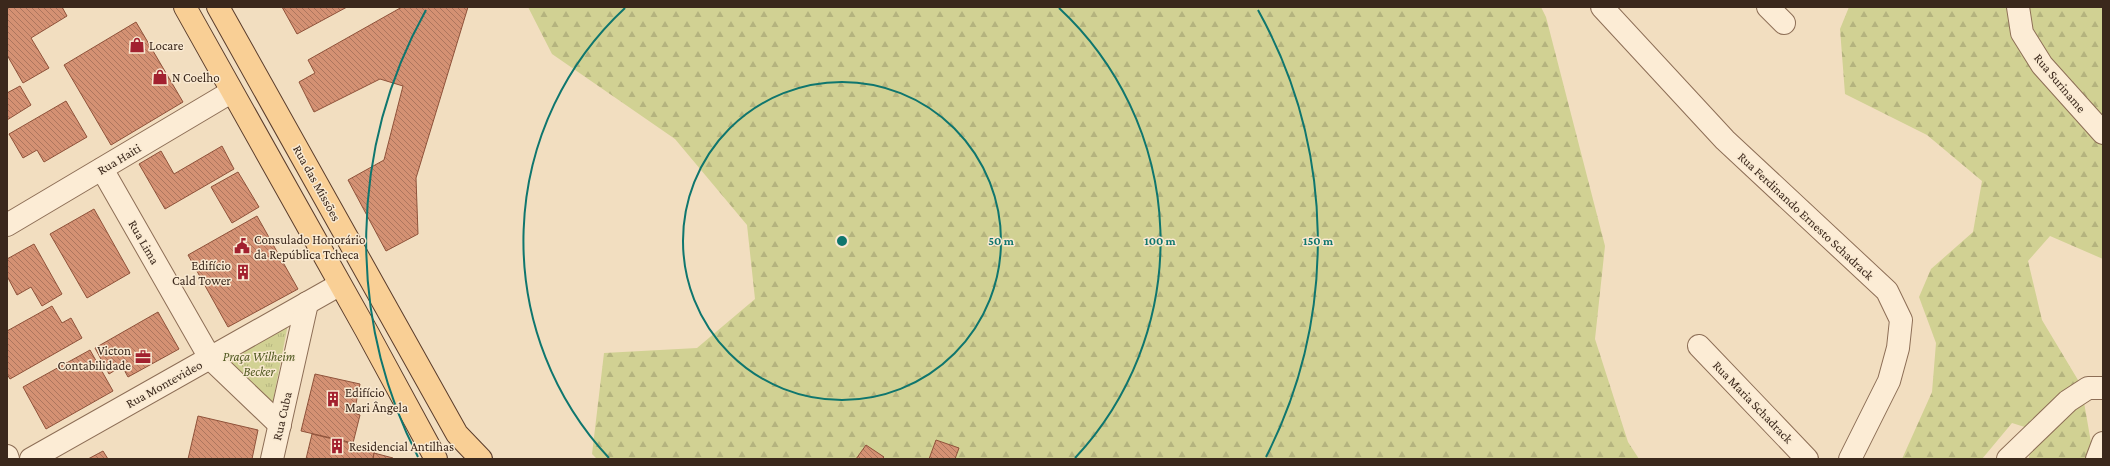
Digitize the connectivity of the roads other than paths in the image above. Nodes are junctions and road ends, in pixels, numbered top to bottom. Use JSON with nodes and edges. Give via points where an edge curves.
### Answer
{"nodes":[{"id":1,"x":184,"y":7,"type":"edge"},
{"id":2,"x":218,"y":7,"type":"edge"},
{"id":3,"x":1602,"y":7,"type":"edge"},
{"id":4,"x":1768,"y":7,"type":"edge"},
{"id":5,"x":2018,"y":7,"type":"edge"},
{"id":6,"x":1784,"y":23,"type":"dead end"},
{"id":7,"x":232,"y":92,"type":"junction"},
{"id":8,"x":2103,"y":133,"type":"edge"},
{"id":9,"x":102,"y":169,"type":"junction"},
{"id":10,"x":7,"y":226,"type":"edge"},
{"id":11,"x":339,"y":285,"type":"junction"},
{"id":12,"x":307,"y":303,"type":"junction"},
{"id":13,"x":1699,"y":346,"type":"dead end"},
{"id":14,"x":210,"y":358,"type":"junction"},
{"id":15,"x":2103,"y":388,"type":"edge"},
{"id":16,"x":280,"y":425,"type":"junction"},
{"id":17,"x":2103,"y":443,"type":"edge"},
{"id":18,"x":31,"y":459,"type":"edge"},
{"id":19,"x":272,"y":459,"type":"edge"},
{"id":20,"x":436,"y":459,"type":"edge"},
{"id":21,"x":481,"y":459,"type":"edge"},
{"id":22,"x":1806,"y":459,"type":"edge"},
{"id":23,"x":1850,"y":459,"type":"edge"},
{"id":24,"x":2008,"y":459,"type":"edge"},
{"id":25,"x":2097,"y":459,"type":"edge"}],
"edges":[{"from":1,"to":7,"type":"main road"},
{"from":2,"to":21,"type":"main road","name":"Rua das Missões","via":[[457,434]]},
{"from":3,"to":23,"type":"street","name":"Rua Ferdinando Ernesto Schadrack","via":[[1725,140],[1887,291],[1901,320],[1898,348],[1889,381]]},
{"from":4,"to":6,"type":"street"},
{"from":5,"to":8,"type":"street","name":"Rua Suriname","via":[[2022,34],[2042,66]]},
{"from":7,"to":9,"type":"street","name":"Rua Haiti"},
{"from":7,"to":11,"type":"main road"},
{"from":9,"to":10,"type":"street","name":"Rua Haiti"},
{"from":9,"to":14,"type":"street","name":"Rua Lima"},
{"from":11,"to":12,"type":"street","name":"Rua Montevideo"},
{"from":11,"to":20,"type":"main road"},
{"from":12,"to":14,"type":"street","name":"Rua Montevideo"},
{"from":12,"to":16,"type":"street","name":"Rua Cuba"},
{"from":13,"to":22,"type":"street","name":"Rua Maria Schadrack"},
{"from":14,"to":16,"type":"street","name":"Rua Lima"},
{"from":14,"to":18,"type":"street","name":"Rua Montevideo"},
{"from":15,"to":24,"type":"street","via":[[2088,388],[2068,401]]},
{"from":16,"to":19,"type":"street","name":"Rua Cuba"},
{"from":17,"to":25,"type":"street"}]}
